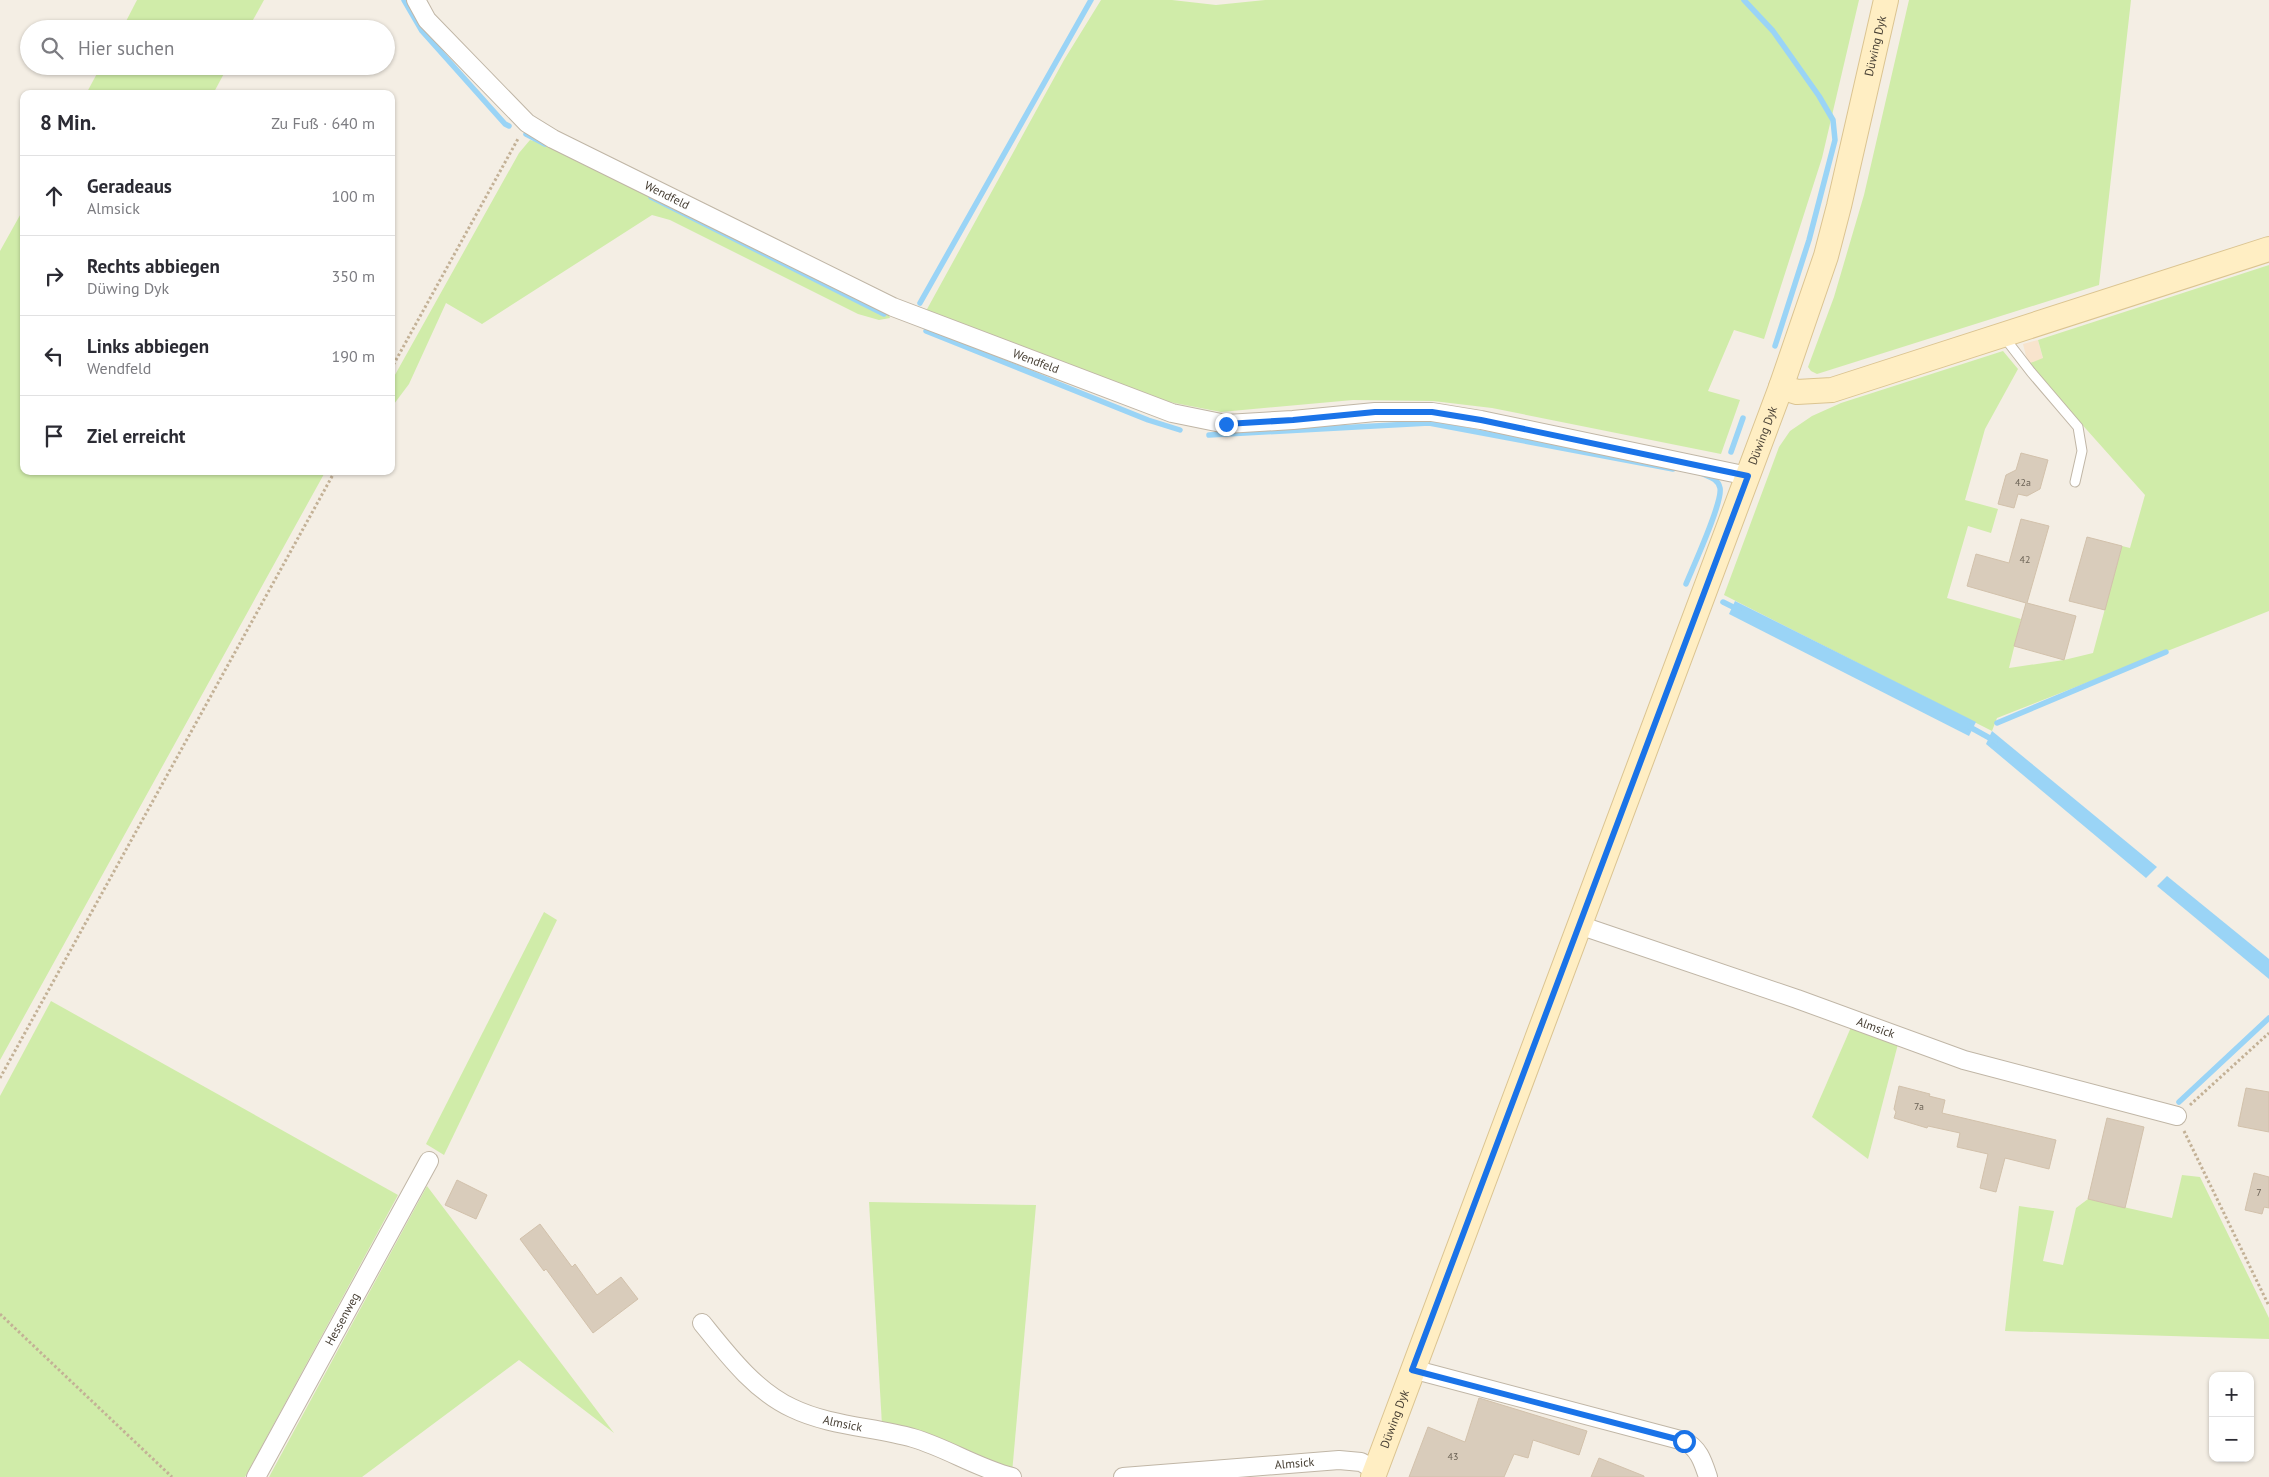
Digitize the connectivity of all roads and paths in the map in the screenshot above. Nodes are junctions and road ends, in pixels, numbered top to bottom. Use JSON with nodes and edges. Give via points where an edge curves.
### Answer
{"nodes":[{"id":1,"x":416,"y":0,"type":"edge"},
{"id":2,"x":1886,"y":0,"type":"edge"},
{"id":3,"x":527,"y":124,"type":"junction"},
{"id":4,"x":2269,"y":249,"type":"edge"},
{"id":5,"x":2002,"y":335,"type":"junction"},
{"id":6,"x":395,"y":362,"type":"edge"},
{"id":7,"x":1781,"y":388,"type":"junction"},
{"id":8,"x":333,"y":475,"type":"edge"},
{"id":9,"x":1748,"y":476,"type":"junction"},
{"id":10,"x":2075,"y":482,"type":"dead end"},
{"id":11,"x":1579,"y":925,"type":"junction"},
{"id":12,"x":2269,"y":1034,"type":"edge"},
{"id":13,"x":0,"y":1078,"type":"edge"},
{"id":14,"x":2177,"y":1116,"type":"junction"},
{"id":15,"x":429,"y":1160,"type":"dead end"},
{"id":16,"x":2269,"y":1306,"type":"edge"},
{"id":17,"x":0,"y":1314,"type":"edge"},
{"id":18,"x":702,"y":1323,"type":"dead end"},
{"id":19,"x":1412,"y":1370,"type":"junction"},
{"id":20,"x":1374,"y":1473,"type":"edge"},
{"id":21,"x":172,"y":1477,"type":"edge"},
{"id":22,"x":256,"y":1477,"type":"edge"},
{"id":23,"x":1012,"y":1477,"type":"edge"},
{"id":24,"x":1123,"y":1477,"type":"edge"},
{"id":25,"x":1708,"y":1477,"type":"edge"}],
"edges":[{"from":1,"to":3,"type":"street","name":"Wendfeld","via":[[434,27]]},
{"from":2,"to":7,"type":"street","name":"Düwing Dyk","via":[[1830,239]]},
{"from":3,"to":6,"type":"path"},
{"from":3,"to":9,"type":"street","name":"Wendfeld","via":[[893,307],[1172,413],[1226,424],[1375,412],[1432,412]]},
{"from":4,"to":5,"type":"street"},
{"from":5,"to":7,"type":"street","via":[[1832,390],[1796,392]]},
{"from":5,"to":10,"type":"lane","via":[[2078,427],[2082,450]]},
{"from":7,"to":9,"type":"street","name":"Düwing Dyk"},
{"from":8,"to":13,"type":"path"},
{"from":9,"to":11,"type":"street","name":"Düwing Dyk"},
{"from":11,"to":14,"type":"street","name":"Almsick","via":[[1797,998],[1982,1066]]},
{"from":11,"to":19,"type":"street","name":"Düwing Dyk"},
{"from":12,"to":14,"type":"path"},
{"from":14,"to":16,"type":"path"},
{"from":15,"to":22,"type":"street","name":"Hessenweg"},
{"from":17,"to":21,"type":"path"},
{"from":18,"to":23,"type":"street","name":"Almsick","via":[[768,1395],[792,1409],[916,1439]]},
{"from":19,"to":20,"type":"street","name":"Düwing Dyk"},
{"from":19,"to":25,"type":"street","via":[[1684,1441],[1693,1446]]},
{"from":20,"to":24,"type":"street","name":"Almsick","via":[[1361,1462],[1339,1460]]}]}
